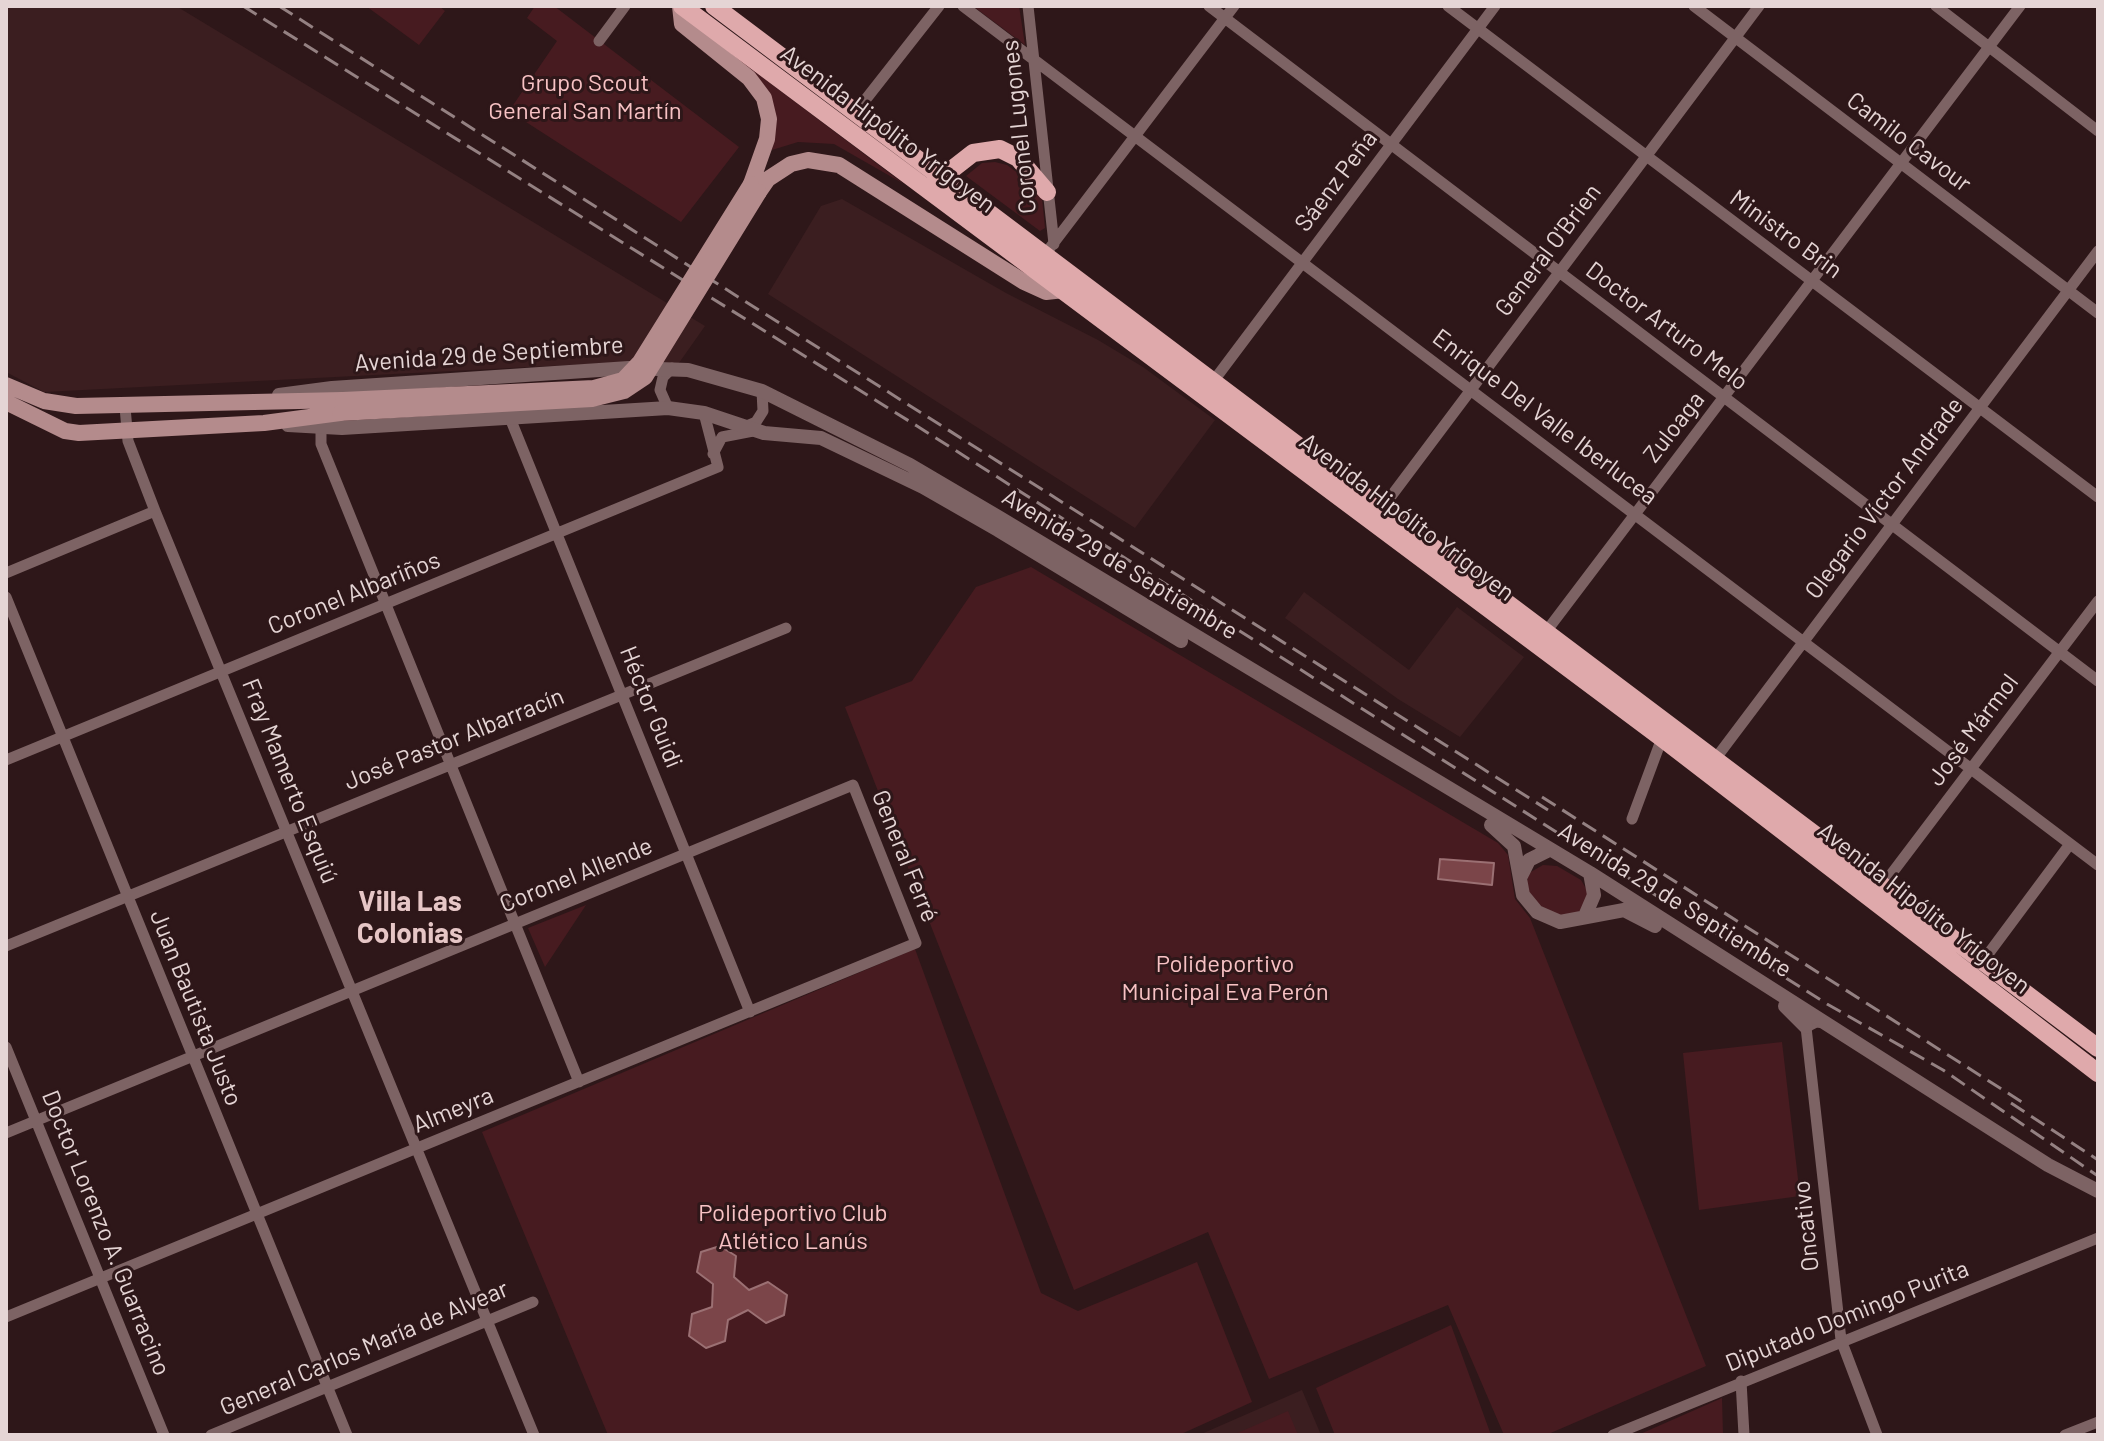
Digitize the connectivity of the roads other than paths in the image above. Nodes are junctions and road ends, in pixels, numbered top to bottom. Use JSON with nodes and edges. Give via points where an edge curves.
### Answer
{"nodes":[{"id":1,"x":625,"y":6,"type":"edge"},
{"id":2,"x":681,"y":6,"type":"edge"},
{"id":3,"x":714,"y":6,"type":"edge"},
{"id":4,"x":939,"y":6,"type":"edge"},
{"id":5,"x":963,"y":6,"type":"edge"},
{"id":6,"x":1028,"y":6,"type":"edge"},
{"id":7,"x":1209,"y":6,"type":"edge"},
{"id":8,"x":1234,"y":6,"type":"edge"},
{"id":9,"x":1448,"y":6,"type":"edge"},
{"id":10,"x":1495,"y":6,"type":"edge"},
{"id":11,"x":1694,"y":6,"type":"edge"},
{"id":12,"x":1759,"y":6,"type":"edge"},
{"id":13,"x":1936,"y":6,"type":"edge"},
{"id":14,"x":2020,"y":6,"type":"edge"},
{"id":15,"x":1225,"y":18,"type":"junction"},
{"id":16,"x":1477,"y":28,"type":"junction"},
{"id":17,"x":1735,"y":37,"type":"junction"},
{"id":18,"x":599,"y":41,"type":"dead end"},
{"id":19,"x":1990,"y":46,"type":"junction"},
{"id":20,"x":1035,"y":59,"type":"junction"},
{"id":21,"x":855,"y":113,"type":"junction"},
{"id":22,"x":2098,"y":131,"type":"edge"},
{"id":23,"x":1136,"y":135,"type":"junction"},
{"id":24,"x":1390,"y":145,"type":"junction"},
{"id":25,"x":1645,"y":158,"type":"junction"},
{"id":26,"x":1901,"y":163,"type":"junction"},
{"id":27,"x":931,"y":178,"type":"junction"},
{"id":28,"x":751,"y":184,"type":"junction"},
{"id":29,"x":1047,"y":192,"type":"junction"},
{"id":30,"x":902,"y":198,"type":"junction"},
{"id":31,"x":1050,"y":249,"type":"junction"},
{"id":32,"x":2098,"y":251,"type":"edge"},
{"id":33,"x":1303,"y":262,"type":"junction"},
{"id":34,"x":1031,"y":265,"type":"junction"},
{"id":35,"x":1559,"y":272,"type":"junction"},
{"id":36,"x":1014,"y":277,"type":"junction"},
{"id":37,"x":1812,"y":280,"type":"junction"},
{"id":38,"x":1064,"y":290,"type":"junction"},
{"id":39,"x":2069,"y":291,"type":"junction"},
{"id":40,"x":2098,"y":313,"type":"edge"},
{"id":41,"x":673,"y":368,"type":"junction"},
{"id":42,"x":1212,"y":383,"type":"junction"},
{"id":43,"x":6,"y":385,"type":"edge"},
{"id":44,"x":1469,"y":389,"type":"junction"},
{"id":45,"x":762,"y":391,"type":"junction"},
{"id":46,"x":1725,"y":397,"type":"junction"},
{"id":47,"x":239,"y":401,"type":"junction"},
{"id":48,"x":6,"y":402,"type":"edge"},
{"id":49,"x":125,"y":407,"type":"junction"},
{"id":50,"x":342,"y":407,"type":"junction"},
{"id":51,"x":1980,"y":407,"type":"junction"},
{"id":52,"x":668,"y":408,"type":"junction"},
{"id":53,"x":704,"y":413,"type":"junction"},
{"id":54,"x":510,"y":418,"type":"junction"},
{"id":55,"x":264,"y":423,"type":"junction"},
{"id":56,"x":321,"y":427,"type":"junction"},
{"id":57,"x":748,"y":429,"type":"junction"},
{"id":58,"x":126,"y":431,"type":"junction"},
{"id":59,"x":713,"y":454,"type":"junction"},
{"id":60,"x":2098,"y":497,"type":"edge"},
{"id":61,"x":155,"y":511,"type":"junction"},
{"id":62,"x":1635,"y":513,"type":"junction"},
{"id":63,"x":1376,"y":515,"type":"junction"},
{"id":64,"x":1893,"y":524,"type":"junction"},
{"id":65,"x":556,"y":533,"type":"junction"},
{"id":66,"x":6,"y":573,"type":"edge"},
{"id":67,"x":6,"y":597,"type":"edge"},
{"id":68,"x":2098,"y":601,"type":"edge"},
{"id":69,"x":387,"y":604,"type":"junction"},
{"id":70,"x":786,"y":628,"type":"dead end"},
{"id":71,"x":1541,"y":638,"type":"junction"},
{"id":72,"x":1804,"y":640,"type":"junction"},
{"id":73,"x":2060,"y":652,"type":"junction"},
{"id":74,"x":222,"y":671,"type":"junction"},
{"id":75,"x":2098,"y":681,"type":"edge"},
{"id":76,"x":622,"y":694,"type":"junction"},
{"id":77,"x":64,"y":736,"type":"junction"},
{"id":78,"x":1662,"y":738,"type":"junction"},
{"id":79,"x":6,"y":760,"type":"edge"},
{"id":80,"x":451,"y":763,"type":"junction"},
{"id":81,"x":1710,"y":765,"type":"junction"},
{"id":82,"x":1972,"y":768,"type":"junction"},
{"id":83,"x":853,"y":785,"type":"joint"},
{"id":84,"x":1632,"y":819,"type":"dead end"},
{"id":85,"x":287,"y":832,"type":"junction"},
{"id":86,"x":2070,"y":844,"type":"junction"},
{"id":87,"x":1549,"y":850,"type":"junction"},
{"id":88,"x":686,"y":854,"type":"junction"},
{"id":89,"x":2098,"y":865,"type":"edge"},
{"id":90,"x":1590,"y":873,"type":"junction"},
{"id":91,"x":1520,"y":880,"type":"junction"},
{"id":92,"x":1883,"y":885,"type":"junction"},
{"id":93,"x":127,"y":898,"type":"junction"},
{"id":94,"x":1585,"y":916,"type":"junction"},
{"id":95,"x":515,"y":924,"type":"junction"},
{"id":96,"x":916,"y":943,"type":"joint"},
{"id":97,"x":6,"y":946,"type":"edge"},
{"id":98,"x":1978,"y":968,"type":"junction"},
{"id":99,"x":351,"y":991,"type":"junction"},
{"id":100,"x":750,"y":1012,"type":"junction"},
{"id":101,"x":1826,"y":1023,"type":"junction"},
{"id":102,"x":1806,"y":1027,"type":"junction"},
{"id":103,"x":6,"y":1047,"type":"edge"},
{"id":104,"x":2098,"y":1048,"type":"edge"},
{"id":105,"x":193,"y":1056,"type":"junction"},
{"id":106,"x":2095,"y":1074,"type":"edge"},
{"id":107,"x":579,"y":1082,"type":"junction"},
{"id":108,"x":37,"y":1120,"type":"junction"},
{"id":109,"x":6,"y":1133,"type":"edge"},
{"id":110,"x":416,"y":1148,"type":"junction"},
{"id":111,"x":2098,"y":1191,"type":"edge"},
{"id":112,"x":256,"y":1214,"type":"junction"},
{"id":113,"x":2097,"y":1241,"type":"edge"},
{"id":114,"x":101,"y":1277,"type":"junction"},
{"id":115,"x":533,"y":1302,"type":"dead end"},
{"id":116,"x":6,"y":1317,"type":"edge"},
{"id":117,"x":487,"y":1321,"type":"junction"},
{"id":118,"x":1841,"y":1340,"type":"junction"},
{"id":119,"x":1741,"y":1381,"type":"junction"},
{"id":120,"x":327,"y":1386,"type":"junction"},
{"id":121,"x":2098,"y":1422,"type":"edge"},
{"id":122,"x":164,"y":1435,"type":"edge"},
{"id":123,"x":211,"y":1435,"type":"edge"},
{"id":124,"x":347,"y":1435,"type":"edge"},
{"id":125,"x":534,"y":1435,"type":"edge"},
{"id":126,"x":1613,"y":1435,"type":"edge"},
{"id":127,"x":1744,"y":1435,"type":"edge"},
{"id":128,"x":1877,"y":1435,"type":"edge"},
{"id":129,"x":2065,"y":1435,"type":"edge"}],
"edges":[{"from":1,"to":18,"type":"street"},
{"from":2,"to":27,"type":"main road","name":"Avenida Hipólito Yrigoyen"},
{"from":2,"to":28,"type":"main road","via":[[682,24],[749,78],[764,98],[767,139]]},
{"from":3,"to":21,"type":"main road","name":"Avenida Hipólito Yrigoyen"},
{"from":4,"to":21,"type":"street"},
{"from":5,"to":20,"type":"street","name":"Enrique Del Valle Iberlucea"},
{"from":6,"to":20,"type":"street","name":"Coronel Lugones"},
{"from":7,"to":15,"type":"street","name":"Doctor Arturo Melo"},
{"from":8,"to":15,"type":"street"},
{"from":9,"to":16,"type":"street","name":"Ministro Brin"},
{"from":10,"to":16,"type":"street","name":"Sáenz Peña"},
{"from":11,"to":17,"type":"street","name":"Camilo Cavour"},
{"from":12,"to":17,"type":"street","name":"General O'Brien"},
{"from":13,"to":19,"type":"street"},
{"from":14,"to":19,"type":"street","name":"Zuloaga"},
{"from":15,"to":23,"type":"street"},
{"from":15,"to":24,"type":"street","name":"Doctor Arturo Melo"},
{"from":16,"to":24,"type":"street","name":"Sáenz Peña"},
{"from":16,"to":25,"type":"street","name":"Ministro Brin"},
{"from":17,"to":25,"type":"street","name":"General O'Brien"},
{"from":17,"to":26,"type":"street","name":"Camilo Cavour"},
{"from":19,"to":22,"type":"street"},
{"from":19,"to":26,"type":"street","name":"Zuloaga"},
{"from":20,"to":23,"type":"street","name":"Enrique Del Valle Iberlucea"},
{"from":20,"to":29,"type":"street","name":"Coronel Lugones"},
{"from":21,"to":27,"type":"main road","name":"Avenida Hipólito Yrigoyen"},
{"from":23,"to":31,"type":"street"},
{"from":23,"to":33,"type":"street","name":"Enrique Del Valle Iberlucea"},
{"from":24,"to":33,"type":"street","name":"Sáenz Peña"},
{"from":24,"to":35,"type":"street","name":"Doctor Arturo Melo"},
{"from":25,"to":35,"type":"street","name":"General O'Brien"},
{"from":25,"to":37,"type":"street","name":"Ministro Brin"},
{"from":26,"to":37,"type":"street","name":"Zuloaga"},
{"from":26,"to":39,"type":"street","name":"Camilo Cavour"},
{"from":27,"to":29,"type":"main road","via":[[973,153],[1008,151]]},
{"from":27,"to":30,"type":"main road","via":[[913,196]]},
{"from":27,"to":31,"type":"main road","name":"Avenida Hipólito Yrigoyen"},
{"from":27,"to":34,"type":"main road","name":"Avenida Hipólito Yrigoyen"},
{"from":28,"to":30,"type":"main road","via":[[776,162],[818,150],[859,164]]},
{"from":28,"to":50,"type":"main road","bridge":true,"via":[[640,362],[623,380],[594,388]]},
{"from":29,"to":31,"type":"street","name":"Coronel Lugones"},
{"from":30,"to":36,"type":"main road"},
{"from":30,"to":50,"type":"main road","bridge":true,"via":[[824,161],[808,160],[777,172],[759,192],[645,377],[615,395]]},
{"from":31,"to":34,"type":"street"},
{"from":31,"to":42,"type":"main road","name":"Avenida Hipólito Yrigoyen"},
{"from":32,"to":39,"type":"street","name":"Olegario Víctor Andrade"},
{"from":33,"to":42,"type":"street","name":"Sáenz Peña"},
{"from":33,"to":44,"type":"street","name":"Enrique Del Valle Iberlucea"},
{"from":34,"to":36,"type":"street"},
{"from":34,"to":38,"type":"main road","name":"Avenida Hipólito Yrigoyen"},
{"from":35,"to":44,"type":"street","name":"General O'Brien"},
{"from":35,"to":46,"type":"street","name":"Doctor Arturo Melo"},
{"from":36,"to":38,"type":"main road","via":[[1046,292]]},
{"from":37,"to":46,"type":"street","name":"Zuloaga"},
{"from":37,"to":51,"type":"street","name":"Ministro Brin"},
{"from":38,"to":63,"type":"main road","name":"Avenida Hipólito Yrigoyen"},
{"from":39,"to":40,"type":"street","name":"Camilo Cavour"},
{"from":39,"to":51,"type":"street","name":"Olegario Víctor Andrade"},
{"from":41,"to":45,"type":"street","name":"Avenida 29 de Septiembre"},
{"from":41,"to":47,"type":"street","name":"Avenida 29 de Septiembre","via":[[332,388]]},
{"from":41,"to":52,"type":"street","via":[[660,384]]},
{"from":42,"to":63,"type":"main road","name":"Avenida Hipólito Yrigoyen"},
{"from":43,"to":49,"type":"main road","name":"Avenida 29 de Septiembre","via":[[55,404]]},
{"from":44,"to":62,"type":"street","name":"Enrique Del Valle Iberlucea"},
{"from":44,"to":63,"type":"street","name":"General O'Brien"},
{"from":45,"to":57,"type":"street","via":[[765,404]]},
{"from":45,"to":87,"type":"street","name":"Avenida 29 de Septiembre","via":[[910,465]]},
{"from":46,"to":62,"type":"street","name":"Zuloaga"},
{"from":46,"to":64,"type":"street","name":"Doctor Arturo Melo"},
{"from":47,"to":49,"type":"main road","name":"Avenida 29 de Septiembre"},
{"from":47,"to":50,"type":"main road"},
{"from":48,"to":58,"type":"main road","name":"Avenida 29 de Septiembre","via":[[65,431]]},
{"from":49,"to":58,"type":"street","name":"Fray Mamerto Esquiú"},
{"from":50,"to":55,"type":"main road"},
{"from":51,"to":60,"type":"street","name":"Ministro Brin"},
{"from":51,"to":64,"type":"street","name":"Olegario Víctor Andrade"},
{"from":52,"to":53,"type":"street","name":"Avenida 29 de Septiembre"},
{"from":52,"to":54,"type":"street","name":"Avenida 29 de Septiembre"},
{"from":53,"to":57,"type":"street","name":"Avenida 29 de Septiembre"},
{"from":53,"to":59,"type":"street"},
{"from":54,"to":56,"type":"street","name":"Avenida 29 de Septiembre"},
{"from":54,"to":65,"type":"street","name":"Héctor Guidi"},
{"from":55,"to":56,"type":"street","name":"Avenida 29 de Septiembre"},
{"from":55,"to":58,"type":"main road","name":"Avenida 29 de Septiembre"},
{"from":56,"to":69,"type":"street","via":[[321,444]]},
{"from":57,"to":59,"type":"street","via":[[722,437]]},
{"from":57,"to":91,"type":"street","name":"Avenida 29 de Septiembre","via":[[836,443],[998,530],[1497,828],[1514,846]]},
{"from":58,"to":61,"type":"street","name":"Fray Mamerto Esquiú"},
{"from":59,"to":65,"type":"street","name":"Coronel Albariños","via":[[718,467]]},
{"from":61,"to":66,"type":"street"},
{"from":61,"to":74,"type":"street","name":"Fray Mamerto Esquiú"},
{"from":62,"to":71,"type":"street","name":"Zuloaga"},
{"from":62,"to":72,"type":"street","name":"Enrique Del Valle Iberlucea"},
{"from":63,"to":71,"type":"main road","name":"Avenida Hipólito Yrigoyen"},
{"from":64,"to":72,"type":"street","name":"Olegario Víctor Andrade"},
{"from":64,"to":73,"type":"street","name":"Doctor Arturo Melo"},
{"from":65,"to":69,"type":"street","name":"Coronel Albariños"},
{"from":65,"to":76,"type":"street","name":"Héctor Guidi"},
{"from":67,"to":77,"type":"street","name":"Juan Bautista Justo"},
{"from":68,"to":73,"type":"street","name":"José Mármol"},
{"from":69,"to":74,"type":"street","name":"Coronel Albariños"},
{"from":69,"to":80,"type":"street"},
{"from":70,"to":76,"type":"street","name":"José Pastor Albarracín"},
{"from":71,"to":78,"type":"main road","name":"Avenida Hipólito Yrigoyen"},
{"from":71,"to":81,"type":"main road","name":"Avenida Hipólito Yrigoyen"},
{"from":72,"to":81,"type":"street","name":"Olegario Víctor Andrade"},
{"from":72,"to":82,"type":"street","name":"Enrique Del Valle Iberlucea"},
{"from":73,"to":75,"type":"street","name":"Doctor Arturo Melo"},
{"from":73,"to":82,"type":"street","name":"José Mármol"},
{"from":74,"to":77,"type":"street","name":"Coronel Albariños"},
{"from":74,"to":85,"type":"street","name":"Fray Mamerto Esquiú"},
{"from":76,"to":80,"type":"street","name":"José Pastor Albarracín"},
{"from":76,"to":88,"type":"street","name":"Héctor Guidi"},
{"from":77,"to":79,"type":"street","name":"Coronel Albariños"},
{"from":77,"to":93,"type":"street","name":"Juan Bautista Justo"},
{"from":78,"to":81,"type":"main road","name":"Avenida Hipólito Yrigoyen"},
{"from":78,"to":84,"type":"street"},
{"from":80,"to":85,"type":"street","name":"José Pastor Albarracín"},
{"from":80,"to":95,"type":"street"},
{"from":81,"to":92,"type":"main road","name":"Avenida Hipólito Yrigoyen"},
{"from":81,"to":98,"type":"main road","name":"Avenida Hipólito Yrigoyen"},
{"from":82,"to":86,"type":"street","name":"Enrique Del Valle Iberlucea"},
{"from":82,"to":92,"type":"street","name":"José Mármol"},
{"from":83,"to":88,"type":"street","name":"Coronel Allende"},
{"from":83,"to":96,"type":"street","name":"General Ferré"},
{"from":85,"to":93,"type":"street","name":"José Pastor Albarracín"},
{"from":85,"to":99,"type":"street","name":"Fray Mamerto Esquiú"},
{"from":86,"to":89,"type":"street","name":"Enrique Del Valle Iberlucea"},
{"from":86,"to":98,"type":"street"},
{"from":87,"to":90,"type":"street","name":"Avenida 29 de Septiembre"},
{"from":87,"to":91,"type":"street","via":[[1529,860]]},
{"from":88,"to":95,"type":"street","name":"Coronel Allende"},
{"from":88,"to":100,"type":"street","name":"Héctor Guidi"},
{"from":90,"to":94,"type":"street","via":[[1594,895]]},
{"from":90,"to":101,"type":"street","name":"Avenida 29 de Septiembre"},
{"from":91,"to":94,"type":"street","name":"Avenida 29 de Septiembre","via":[[1528,905],[1555,922]]},
{"from":92,"to":98,"type":"main road","name":"Avenida Hipólito Yrigoyen"},
{"from":93,"to":97,"type":"street","name":"José Pastor Albarracín"},
{"from":93,"to":105,"type":"street","name":"Juan Bautista Justo"},
{"from":94,"to":102,"type":"street","name":"Avenida 29 de Septiembre","via":[[1613,909],[1642,917],[1787,1008]]},
{"from":95,"to":99,"type":"street","name":"Coronel Allende"},
{"from":95,"to":107,"type":"street"},
{"from":96,"to":100,"type":"street","name":"Almeyra"},
{"from":98,"to":104,"type":"main road","name":"Avenida Hipólito Yrigoyen"},
{"from":98,"to":106,"type":"main road","name":"Avenida Hipólito Yrigoyen"},
{"from":99,"to":105,"type":"street","name":"Coronel Allende"},
{"from":99,"to":110,"type":"street","name":"Fray Mamerto Esquiú"},
{"from":100,"to":107,"type":"street","name":"Almeyra"},
{"from":101,"to":102,"type":"street"},
{"from":101,"to":111,"type":"street","name":"Avenida 29 de Septiembre","via":[[2048,1165]]},
{"from":102,"to":118,"type":"street","name":"Oncativo"},
{"from":103,"to":108,"type":"street","name":"Doctor Lorenzo A. Guarracino"},
{"from":105,"to":108,"type":"street","name":"Coronel Allende"},
{"from":105,"to":112,"type":"street","name":"Juan Bautista Justo"},
{"from":107,"to":110,"type":"street","name":"Almeyra"},
{"from":108,"to":109,"type":"street","name":"Coronel Allende"},
{"from":108,"to":114,"type":"street","name":"Doctor Lorenzo A. Guarracino"},
{"from":110,"to":112,"type":"street","name":"Almeyra"},
{"from":110,"to":117,"type":"street","name":"Fray Mamerto Esquiú"},
{"from":112,"to":114,"type":"street","name":"Almeyra"},
{"from":112,"to":120,"type":"street","name":"Juan Bautista Justo"},
{"from":113,"to":118,"type":"street","name":"Diputado Domingo Purita"},
{"from":114,"to":116,"type":"street","name":"Almeyra"},
{"from":114,"to":122,"type":"street","name":"Doctor Lorenzo A. Guarracino"},
{"from":115,"to":117,"type":"street","name":"General Carlos María de Alvear"},
{"from":117,"to":120,"type":"street","name":"General Carlos María de Alvear"},
{"from":117,"to":125,"type":"street","name":"Fray Mamerto Esquiú"},
{"from":118,"to":119,"type":"street","name":"Diputado Domingo Purita"},
{"from":118,"to":128,"type":"street","name":"Oncativo"},
{"from":119,"to":126,"type":"street","name":"Diputado Domingo Purita"},
{"from":119,"to":127,"type":"street"},
{"from":120,"to":123,"type":"street","name":"General Carlos María de Alvear"},
{"from":120,"to":124,"type":"street","name":"Juan Bautista Justo"},
{"from":121,"to":129,"type":"street"}]}
